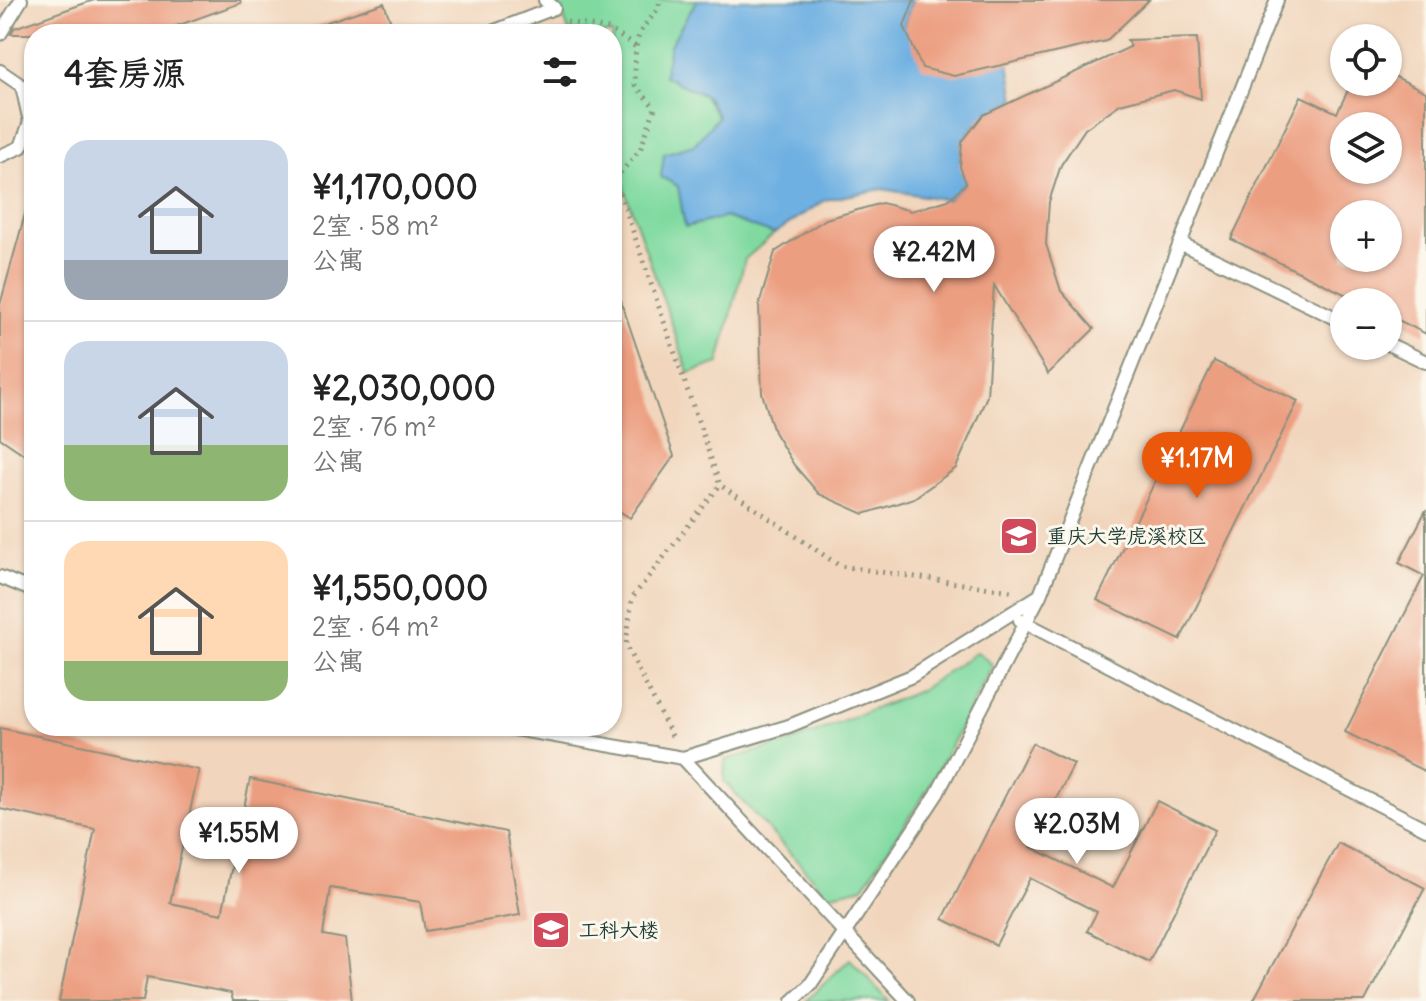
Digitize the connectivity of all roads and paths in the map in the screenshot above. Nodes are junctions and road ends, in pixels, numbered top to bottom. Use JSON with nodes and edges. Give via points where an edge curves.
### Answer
{"nodes":[{"id":1,"x":21,"y":0,"type":"edge"},
{"id":2,"x":545,"y":0,"type":"edge"},
{"id":3,"x":660,"y":0,"type":"edge"},
{"id":4,"x":1277,"y":0,"type":"edge"},
{"id":5,"x":558,"y":21,"type":"dead end"},
{"id":6,"x":513,"y":24,"type":"edge"},
{"id":7,"x":577,"y":24,"type":"edge"},
{"id":8,"x":0,"y":34,"type":"edge"},
{"id":9,"x":622,"y":38,"type":"edge"},
{"id":10,"x":636,"y":47,"type":"junction"},
{"id":11,"x":0,"y":71,"type":"edge"},
{"id":12,"x":24,"y":95,"type":"edge"},
{"id":13,"x":24,"y":139,"type":"edge"},
{"id":14,"x":0,"y":156,"type":"edge"},
{"id":15,"x":622,"y":171,"type":"edge"},
{"id":16,"x":622,"y":199,"type":"edge"},
{"id":17,"x":1180,"y":243,"type":"junction"},
{"id":18,"x":1330,"y":315,"type":"edge"},
{"id":19,"x":1402,"y":351,"type":"edge"},
{"id":20,"x":1426,"y":362,"type":"edge"},
{"id":21,"x":720,"y":485,"type":"junction"},
{"id":22,"x":0,"y":577,"type":"edge"},
{"id":23,"x":24,"y":587,"type":"edge"},
{"id":24,"x":1040,"y":595,"type":"junction"},
{"id":25,"x":1011,"y":614,"type":"junction"},
{"id":26,"x":1025,"y":623,"type":"junction"},
{"id":27,"x":555,"y":736,"type":"edge"},
{"id":28,"x":683,"y":758,"type":"junction"},
{"id":29,"x":1426,"y":829,"type":"edge"},
{"id":30,"x":845,"y":933,"type":"junction"},
{"id":31,"x":793,"y":1001,"type":"edge"},
{"id":32,"x":908,"y":1001,"type":"edge"}],
"edges":[{"from":1,"to":8,"type":"lane"},
{"from":2,"to":6,"type":"lane","via":[[554,8]]},
{"from":3,"to":10,"type":"path"},
{"from":4,"to":17,"type":"lane"},
{"from":5,"to":7,"type":"path"},
{"from":9,"to":10,"type":"path"},
{"from":10,"to":15,"type":"path","via":[[635,85],[655,108],[640,150]]},
{"from":11,"to":12,"type":"lane","via":[[22,86]]},
{"from":13,"to":14,"type":"lane","via":[[21,147]]},
{"from":16,"to":21,"type":"path"},
{"from":17,"to":18,"type":"lane"},
{"from":17,"to":24,"type":"lane"},
{"from":19,"to":20,"type":"lane"},
{"from":21,"to":24,"type":"path","via":[[840,566]]},
{"from":21,"to":28,"type":"path","via":[[632,598],[626,646]]},
{"from":22,"to":23,"type":"lane"},
{"from":24,"to":25,"type":"lane"},
{"from":24,"to":26,"type":"lane"},
{"from":25,"to":26,"type":"lane"},
{"from":25,"to":28,"type":"lane","via":[[912,676],[789,726]]},
{"from":26,"to":29,"type":"lane"},
{"from":26,"to":30,"type":"lane","via":[[937,794]]},
{"from":27,"to":28,"type":"lane"},
{"from":28,"to":30,"type":"lane"},
{"from":30,"to":31,"type":"lane"},
{"from":30,"to":32,"type":"lane"}]}
